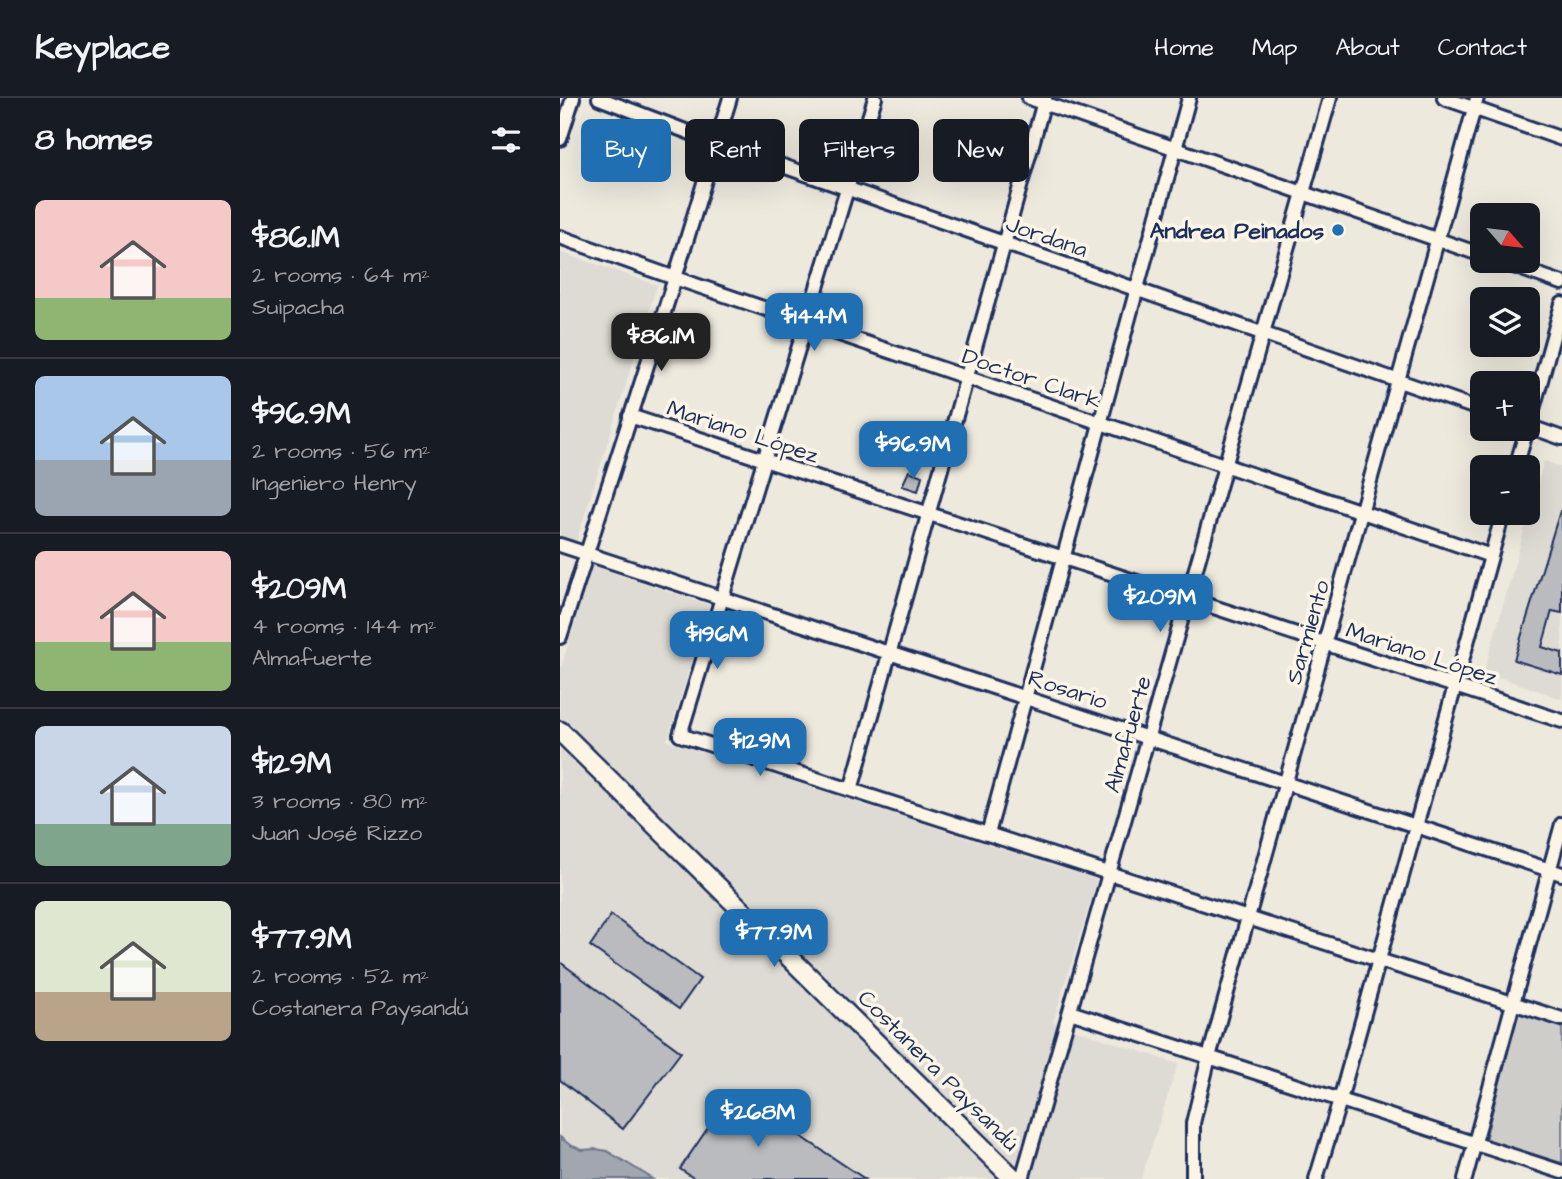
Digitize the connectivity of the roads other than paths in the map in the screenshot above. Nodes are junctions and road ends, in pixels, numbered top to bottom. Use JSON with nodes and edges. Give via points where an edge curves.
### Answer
{"nodes":[{"id":1,"x":573,"y":98,"type":"edge"},
{"id":2,"x":599,"y":98,"type":"edge"},
{"id":3,"x":730,"y":98,"type":"edge"},
{"id":4,"x":875,"y":98,"type":"edge"},
{"id":5,"x":1030,"y":98,"type":"edge"},
{"id":6,"x":1189,"y":98,"type":"edge"},
{"id":7,"x":1329,"y":98,"type":"edge"},
{"id":8,"x":1444,"y":98,"type":"edge"},
{"id":9,"x":1044,"y":100,"type":"edge"},
{"id":10,"x":1476,"y":103,"type":"edge"},
{"id":11,"x":724,"y":119,"type":"edge"},
{"id":12,"x":685,"y":131,"type":"edge"},
{"id":13,"x":560,"y":139,"type":"edge"},
{"id":14,"x":1562,"y":139,"type":"edge"},
{"id":15,"x":1175,"y":149,"type":"junction"},
{"id":16,"x":785,"y":167,"type":"edge"},
{"id":17,"x":705,"y":182,"type":"edge"},
{"id":18,"x":847,"y":189,"type":"junction"},
{"id":19,"x":1303,"y":192,"type":"junction"},
{"id":20,"x":560,"y":237,"type":"edge"},
{"id":21,"x":1438,"y":240,"type":"junction"},
{"id":22,"x":1004,"y":243,"type":"junction"},
{"id":23,"x":1470,"y":251,"type":"edge"},
{"id":24,"x":1533,"y":273,"type":"edge"},
{"id":25,"x":675,"y":278,"type":"junction"},
{"id":26,"x":1562,"y":283,"type":"edge"},
{"id":27,"x":1136,"y":290,"type":"junction"},
{"id":28,"x":1562,"y":304,"type":"edge"},
{"id":29,"x":806,"y":323,"type":"junction"},
{"id":30,"x":1262,"y":334,"type":"junction"},
{"id":31,"x":967,"y":377,"type":"junction"},
{"id":32,"x":1399,"y":381,"type":"junction"},
{"id":33,"x":1540,"y":384,"type":"edge"},
{"id":34,"x":1470,"y":406,"type":"edge"},
{"id":35,"x":630,"y":416,"type":"junction"},
{"id":36,"x":1100,"y":423,"type":"junction"},
{"id":37,"x":1540,"y":431,"type":"edge"},
{"id":38,"x":1562,"y":438,"type":"edge"},
{"id":39,"x":764,"y":460,"type":"junction"},
{"id":40,"x":1225,"y":466,"type":"junction"},
{"id":41,"x":1362,"y":513,"type":"junction"},
{"id":42,"x":928,"y":514,"type":"junction"},
{"id":43,"x":1500,"y":525,"type":"edge"},
{"id":44,"x":560,"y":545,"type":"edge"},
{"id":45,"x":586,"y":554,"type":"junction"},
{"id":46,"x":1491,"y":556,"type":"junction"},
{"id":47,"x":1063,"y":558,"type":"junction"},
{"id":48,"x":722,"y":598,"type":"junction"},
{"id":49,"x":1187,"y":599,"type":"junction"},
{"id":50,"x":560,"y":637,"type":"edge"},
{"id":51,"x":1325,"y":643,"type":"junction"},
{"id":52,"x":889,"y":653,"type":"junction"},
{"id":53,"x":1455,"y":685,"type":"junction"},
{"id":54,"x":1025,"y":698,"type":"junction"},
{"id":55,"x":1562,"y":721,"type":"edge"},
{"id":56,"x":560,"y":732,"type":"edge"},
{"id":57,"x":1148,"y":738,"type":"junction"},
{"id":58,"x":1286,"y":783,"type":"junction"},
{"id":59,"x":851,"y":790,"type":"junction"},
{"id":60,"x":1562,"y":824,"type":"edge"},
{"id":61,"x":1415,"y":827,"type":"junction"},
{"id":62,"x":988,"y":834,"type":"junction"},
{"id":63,"x":1556,"y":872,"type":"edge"},
{"id":64,"x":1110,"y":873,"type":"junction"},
{"id":65,"x":1249,"y":919,"type":"junction"},
{"id":66,"x":1378,"y":961,"type":"junction"},
{"id":67,"x":1513,"y":1004,"type":"junction"},
{"id":68,"x":1070,"y":1012,"type":"junction"},
{"id":69,"x":1562,"y":1019,"type":"edge"},
{"id":70,"x":1209,"y":1057,"type":"junction"},
{"id":71,"x":1340,"y":1100,"type":"junction"},
{"id":72,"x":1475,"y":1143,"type":"junction"},
{"id":73,"x":1562,"y":1172,"type":"edge"},
{"id":74,"x":1014,"y":1179,"type":"edge"},
{"id":75,"x":1022,"y":1179,"type":"edge"},
{"id":76,"x":1193,"y":1179,"type":"edge"},
{"id":77,"x":1316,"y":1179,"type":"edge"},
{"id":78,"x":1465,"y":1179,"type":"edge"}],
"edges":[{"from":1,"to":13,"type":"street"},
{"from":2,"to":12,"type":"street","name":"Jordana"},
{"from":3,"to":11,"type":"street"},
{"from":4,"to":18,"type":"street"},
{"from":5,"to":9,"type":"street"},
{"from":6,"to":15,"type":"street"},
{"from":7,"to":19,"type":"street","name":"Almafuerte"},
{"from":8,"to":10,"type":"street"},
{"from":9,"to":15,"type":"street"},
{"from":9,"to":22,"type":"street"},
{"from":10,"to":14,"type":"street"},
{"from":10,"to":21,"type":"street","name":"Sarmiento"},
{"from":15,"to":19,"type":"street"},
{"from":15,"to":27,"type":"street"},
{"from":16,"to":18,"type":"street","name":"Jordana"},
{"from":17,"to":25,"type":"street"},
{"from":18,"to":22,"type":"street","name":"Jordana"},
{"from":18,"to":29,"type":"street"},
{"from":19,"to":21,"type":"street"},
{"from":19,"to":30,"type":"street","name":"Almafuerte"},
{"from":20,"to":25,"type":"street","name":"Doctor Clark"},
{"from":21,"to":23,"type":"street"},
{"from":21,"to":32,"type":"street","name":"Sarmiento"},
{"from":22,"to":27,"type":"street","name":"Jordana"},
{"from":22,"to":31,"type":"street"},
{"from":24,"to":26,"type":"street"},
{"from":25,"to":29,"type":"street","name":"Doctor Clark"},
{"from":25,"to":35,"type":"street"},
{"from":27,"to":30,"type":"street","name":"Jordana"},
{"from":27,"to":36,"type":"street"},
{"from":28,"to":33,"type":"street"},
{"from":29,"to":31,"type":"street","name":"Doctor Clark"},
{"from":29,"to":39,"type":"street"},
{"from":30,"to":32,"type":"street","name":"Jordana"},
{"from":30,"to":40,"type":"street","name":"Almafuerte"},
{"from":31,"to":36,"type":"street","name":"Doctor Clark"},
{"from":31,"to":42,"type":"street"},
{"from":32,"to":34,"type":"street","name":"Jordana"},
{"from":32,"to":41,"type":"street","name":"Sarmiento"},
{"from":35,"to":39,"type":"street","name":"Mariano López"},
{"from":35,"to":45,"type":"street"},
{"from":36,"to":40,"type":"street","name":"Doctor Clark"},
{"from":36,"to":47,"type":"street"},
{"from":37,"to":38,"type":"street"},
{"from":39,"to":42,"type":"street","name":"Mariano López"},
{"from":39,"to":48,"type":"street"},
{"from":40,"to":41,"type":"street","name":"Doctor Clark"},
{"from":40,"to":49,"type":"street","name":"Almafuerte"},
{"from":41,"to":46,"type":"street","name":"Doctor Clark"},
{"from":41,"to":51,"type":"street","name":"Sarmiento"},
{"from":42,"to":47,"type":"street","name":"Mariano López"},
{"from":42,"to":52,"type":"street"},
{"from":43,"to":46,"type":"street"},
{"from":44,"to":45,"type":"street","name":"Rosario"},
{"from":45,"to":48,"type":"street","name":"Rosario"},
{"from":45,"to":50,"type":"street"},
{"from":46,"to":53,"type":"street"},
{"from":47,"to":49,"type":"street","name":"Mariano López"},
{"from":47,"to":54,"type":"street"},
{"from":48,"to":52,"type":"street","name":"Rosario"},
{"from":48,"to":59,"type":"street","via":[[680,734]]},
{"from":49,"to":51,"type":"street","name":"Mariano López"},
{"from":49,"to":57,"type":"street","name":"Almafuerte"},
{"from":51,"to":53,"type":"street","name":"Mariano López"},
{"from":51,"to":58,"type":"street","name":"Sarmiento"},
{"from":52,"to":54,"type":"street","name":"Rosario"},
{"from":52,"to":59,"type":"street"},
{"from":53,"to":55,"type":"street","name":"Mariano López"},
{"from":53,"to":61,"type":"street"},
{"from":54,"to":57,"type":"street","name":"Rosario"},
{"from":54,"to":62,"type":"street"},
{"from":56,"to":74,"type":"main road","name":"Costanera Paysandú"},
{"from":57,"to":58,"type":"street","name":"Rosario"},
{"from":57,"to":64,"type":"street","name":"Almafuerte"},
{"from":58,"to":61,"type":"street","name":"Rosario"},
{"from":58,"to":65,"type":"street","name":"Sarmiento"},
{"from":59,"to":62,"type":"street"},
{"from":60,"to":63,"type":"street"},
{"from":61,"to":63,"type":"street","name":"Rosario"},
{"from":61,"to":66,"type":"street"},
{"from":62,"to":64,"type":"street"},
{"from":63,"to":67,"type":"street"},
{"from":64,"to":65,"type":"street"},
{"from":64,"to":68,"type":"street","name":"Almafuerte"},
{"from":65,"to":66,"type":"street"},
{"from":65,"to":70,"type":"street","name":"Sarmiento"},
{"from":66,"to":67,"type":"street"},
{"from":66,"to":71,"type":"street"},
{"from":67,"to":69,"type":"street"},
{"from":67,"to":72,"type":"street"},
{"from":68,"to":70,"type":"street"},
{"from":68,"to":75,"type":"street","name":"Almafuerte"},
{"from":70,"to":71,"type":"street"},
{"from":70,"to":76,"type":"street","name":"Sarmiento","via":[[1193,1123]]},
{"from":71,"to":72,"type":"street"},
{"from":71,"to":77,"type":"street"},
{"from":72,"to":73,"type":"street"},
{"from":72,"to":78,"type":"street"}]}
